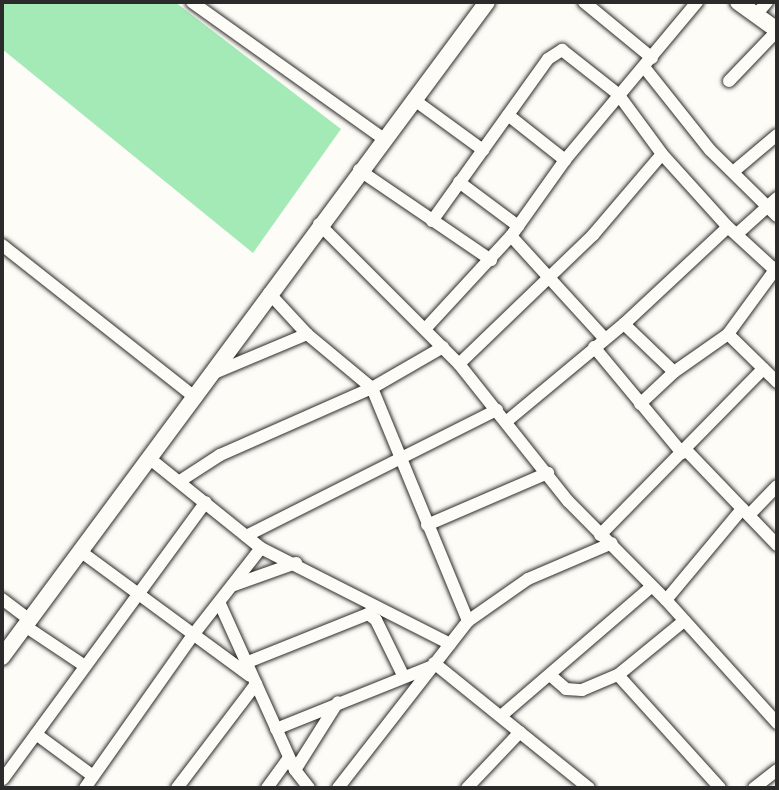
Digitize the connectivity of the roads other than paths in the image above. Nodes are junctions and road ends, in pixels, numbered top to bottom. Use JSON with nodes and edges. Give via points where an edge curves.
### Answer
{"nodes":[{"id":1,"x":192,"y":2,"type":"edge"},
{"id":2,"x":487,"y":2,"type":"edge"},
{"id":3,"x":584,"y":2,"type":"edge"},
{"id":4,"x":696,"y":2,"type":"edge"},
{"id":5,"x":738,"y":2,"type":"edge"},
{"id":6,"x":767,"y":2,"type":"edge"},
{"id":7,"x":756,"y":15,"type":"junction"},
{"id":8,"x":777,"y":31,"type":"edge"},
{"id":9,"x":648,"y":62,"type":"junction"},
{"id":10,"x":729,"y":81,"type":"dead end"},
{"id":11,"x":618,"y":94,"type":"junction"},
{"id":12,"x":414,"y":99,"type":"junction"},
{"id":13,"x":508,"y":115,"type":"junction"},
{"id":14,"x":777,"y":135,"type":"edge"},
{"id":15,"x":384,"y":139,"type":"junction"},
{"id":16,"x":483,"y":150,"type":"junction"},
{"id":17,"x":662,"y":154,"type":"junction"},
{"id":18,"x":565,"y":160,"type":"junction"},
{"id":19,"x":359,"y":170,"type":"junction"},
{"id":20,"x":733,"y":172,"type":"junction"},
{"id":21,"x":459,"y":182,"type":"junction"},
{"id":22,"x":772,"y":203,"type":"edge"},
{"id":23,"x":777,"y":216,"type":"edge"},
{"id":24,"x":432,"y":221,"type":"junction"},
{"id":25,"x":319,"y":224,"type":"junction"},
{"id":26,"x":733,"y":230,"type":"junction"},
{"id":27,"x":514,"y":231,"type":"junction"},
{"id":28,"x":2,"y":245,"type":"edge"},
{"id":29,"x":491,"y":260,"type":"junction"},
{"id":30,"x":776,"y":268,"type":"edge"},
{"id":31,"x":549,"y":275,"type":"junction"},
{"id":32,"x":269,"y":293,"type":"junction"},
{"id":33,"x":624,"y":324,"type":"junction"},
{"id":34,"x":426,"y":328,"type":"junction"},
{"id":35,"x":307,"y":334,"type":"junction"},
{"id":36,"x":728,"y":334,"type":"junction"},
{"id":37,"x":605,"y":339,"type":"junction"},
{"id":38,"x":443,"y":347,"type":"junction"},
{"id":39,"x":594,"y":347,"type":"junction"},
{"id":40,"x":459,"y":364,"type":"junction"},
{"id":41,"x":763,"y":369,"type":"junction"},
{"id":42,"x":674,"y":372,"type":"junction"},
{"id":43,"x":212,"y":374,"type":"junction"},
{"id":44,"x":777,"y":382,"type":"edge"},
{"id":45,"x":372,"y":388,"type":"junction"},
{"id":46,"x":196,"y":398,"type":"junction"},
{"id":47,"x":640,"y":404,"type":"junction"},
{"id":48,"x":497,"y":410,"type":"junction"},
{"id":49,"x":507,"y":421,"type":"junction"},
{"id":50,"x":684,"y":451,"type":"junction"},
{"id":51,"x":149,"y":458,"type":"junction"},
{"id":52,"x":400,"y":461,"type":"junction"},
{"id":53,"x":548,"y":473,"type":"junction"},
{"id":54,"x":180,"y":481,"type":"junction"},
{"id":55,"x":777,"y":486,"type":"edge"},
{"id":56,"x":206,"y":502,"type":"junction"},
{"id":57,"x":745,"y":512,"type":"junction"},
{"id":58,"x":427,"y":525,"type":"junction"},
{"id":59,"x":600,"y":535,"type":"junction"},
{"id":60,"x":246,"y":536,"type":"junction"},
{"id":61,"x":612,"y":543,"type":"junction"},
{"id":62,"x":777,"y":545,"type":"edge"},
{"id":63,"x":261,"y":548,"type":"junction"},
{"id":64,"x":80,"y":551,"type":"junction"},
{"id":65,"x":296,"y":563,"type":"junction"},
{"id":66,"x":234,"y":585,"type":"junction"},
{"id":67,"x":652,"y":586,"type":"junction"},
{"id":68,"x":136,"y":593,"type":"junction"},
{"id":69,"x":2,"y":598,"type":"edge"},
{"id":70,"x":666,"y":600,"type":"junction"},
{"id":71,"x":220,"y":604,"type":"junction"},
{"id":72,"x":374,"y":610,"type":"junction"},
{"id":73,"x":468,"y":621,"type":"junction"},
{"id":74,"x":684,"y":621,"type":"junction"},
{"id":75,"x":27,"y":623,"type":"junction"},
{"id":76,"x":193,"y":635,"type":"junction"},
{"id":77,"x":450,"y":644,"type":"junction"},
{"id":78,"x":2,"y":657,"type":"edge"},
{"id":79,"x":432,"y":665,"type":"junction"},
{"id":80,"x":85,"y":666,"type":"junction"},
{"id":81,"x":251,"y":673,"type":"junction"},
{"id":82,"x":403,"y":675,"type":"junction"},
{"id":83,"x":550,"y":675,"type":"junction"},
{"id":84,"x":618,"y":675,"type":"junction"},
{"id":85,"x":339,"y":702,"type":"junction"},
{"id":86,"x":501,"y":716,"type":"junction"},
{"id":87,"x":777,"y":723,"type":"edge"},
{"id":88,"x":276,"y":729,"type":"junction"},
{"id":89,"x":520,"y":732,"type":"junction"},
{"id":90,"x":36,"y":734,"type":"junction"},
{"id":91,"x":292,"y":764,"type":"junction"},
{"id":92,"x":777,"y":770,"type":"edge"},
{"id":93,"x":93,"y":776,"type":"junction"},
{"id":94,"x":3,"y":778,"type":"edge"},
{"id":95,"x":343,"y":786,"type":"edge"},
{"id":96,"x":715,"y":787,"type":"edge"},
{"id":97,"x":14,"y":788,"type":"edge"},
{"id":98,"x":85,"y":788,"type":"edge"},
{"id":99,"x":177,"y":788,"type":"edge"},
{"id":100,"x":267,"y":788,"type":"edge"},
{"id":101,"x":309,"y":788,"type":"edge"},
{"id":102,"x":467,"y":788,"type":"edge"},
{"id":103,"x":588,"y":788,"type":"edge"},
{"id":104,"x":754,"y":788,"type":"edge"}],
"edges":[{"from":1,"to":15,"type":"street"},
{"from":2,"to":12,"type":"street"},
{"from":3,"to":9,"type":"street"},
{"from":4,"to":9,"type":"street"},
{"from":5,"to":7,"type":"street"},
{"from":6,"to":7,"type":"street"},
{"from":7,"to":8,"type":"street"},
{"from":8,"to":10,"type":"street"},
{"from":9,"to":11,"type":"street"},
{"from":9,"to":20,"type":"street","via":[[710,150]]},
{"from":11,"to":13,"type":"street","via":[[562,50],[548,59]]},
{"from":11,"to":17,"type":"street"},
{"from":11,"to":18,"type":"street"},
{"from":12,"to":15,"type":"street"},
{"from":12,"to":16,"type":"street"},
{"from":13,"to":16,"type":"street"},
{"from":13,"to":18,"type":"street"},
{"from":14,"to":20,"type":"street"},
{"from":15,"to":19,"type":"street"},
{"from":16,"to":21,"type":"street"},
{"from":17,"to":26,"type":"street"},
{"from":17,"to":31,"type":"street","via":[[593,235]]},
{"from":18,"to":27,"type":"street"},
{"from":19,"to":24,"type":"street"},
{"from":19,"to":25,"type":"street"},
{"from":20,"to":22,"type":"street"},
{"from":21,"to":24,"type":"street"},
{"from":21,"to":27,"type":"street"},
{"from":22,"to":23,"type":"street"},
{"from":22,"to":26,"type":"street"},
{"from":24,"to":29,"type":"street"},
{"from":25,"to":32,"type":"street"},
{"from":25,"to":34,"type":"street"},
{"from":26,"to":30,"type":"street"},
{"from":26,"to":33,"type":"street"},
{"from":27,"to":29,"type":"street"},
{"from":27,"to":31,"type":"street"},
{"from":28,"to":46,"type":"street"},
{"from":29,"to":34,"type":"street"},
{"from":30,"to":36,"type":"street"},
{"from":31,"to":37,"type":"street"},
{"from":31,"to":40,"type":"street","via":[[526,303]]},
{"from":32,"to":35,"type":"street"},
{"from":32,"to":43,"type":"street"},
{"from":33,"to":37,"type":"street"},
{"from":33,"to":42,"type":"street"},
{"from":34,"to":38,"type":"street"},
{"from":35,"to":43,"type":"street"},
{"from":35,"to":45,"type":"street"},
{"from":36,"to":41,"type":"street"},
{"from":36,"to":42,"type":"street"},
{"from":37,"to":39,"type":"street"},
{"from":38,"to":40,"type":"street"},
{"from":38,"to":45,"type":"street"},
{"from":39,"to":47,"type":"street"},
{"from":39,"to":49,"type":"street"},
{"from":40,"to":48,"type":"street"},
{"from":41,"to":44,"type":"street"},
{"from":41,"to":50,"type":"street"},
{"from":42,"to":47,"type":"street"},
{"from":43,"to":46,"type":"street"},
{"from":45,"to":52,"type":"street"},
{"from":45,"to":54,"type":"street","via":[[220,455]]},
{"from":46,"to":51,"type":"street"},
{"from":47,"to":50,"type":"street"},
{"from":48,"to":49,"type":"street"},
{"from":48,"to":52,"type":"street"},
{"from":49,"to":53,"type":"street"},
{"from":50,"to":57,"type":"street"},
{"from":50,"to":59,"type":"street"},
{"from":51,"to":54,"type":"street"},
{"from":51,"to":64,"type":"street"},
{"from":52,"to":58,"type":"street"},
{"from":52,"to":60,"type":"street"},
{"from":53,"to":58,"type":"street"},
{"from":53,"to":59,"type":"street"},
{"from":54,"to":56,"type":"street"},
{"from":55,"to":57,"type":"street"},
{"from":56,"to":60,"type":"street"},
{"from":56,"to":68,"type":"street"},
{"from":57,"to":62,"type":"street"},
{"from":57,"to":70,"type":"street"},
{"from":58,"to":73,"type":"street"},
{"from":59,"to":61,"type":"street"},
{"from":60,"to":63,"type":"street"},
{"from":61,"to":67,"type":"street"},
{"from":61,"to":73,"type":"street","via":[[528,579]]},
{"from":63,"to":65,"type":"street"},
{"from":63,"to":66,"type":"street"},
{"from":64,"to":68,"type":"street"},
{"from":64,"to":75,"type":"street"},
{"from":65,"to":66,"type":"street"},
{"from":65,"to":72,"type":"street"},
{"from":66,"to":71,"type":"street"},
{"from":67,"to":70,"type":"street"},
{"from":67,"to":83,"type":"street"},
{"from":68,"to":76,"type":"street"},
{"from":68,"to":80,"type":"street"},
{"from":69,"to":75,"type":"street"},
{"from":70,"to":74,"type":"street"},
{"from":71,"to":76,"type":"street"},
{"from":71,"to":81,"type":"street"},
{"from":72,"to":77,"type":"street"},
{"from":72,"to":81,"type":"street"},
{"from":72,"to":82,"type":"street"},
{"from":73,"to":77,"type":"street"},
{"from":74,"to":84,"type":"street"},
{"from":74,"to":87,"type":"street"},
{"from":75,"to":78,"type":"street"},
{"from":75,"to":80,"type":"street"},
{"from":76,"to":81,"type":"street"},
{"from":76,"to":93,"type":"street"},
{"from":77,"to":79,"type":"street"},
{"from":79,"to":82,"type":"street"},
{"from":79,"to":86,"type":"street"},
{"from":79,"to":95,"type":"street"},
{"from":80,"to":90,"type":"street"},
{"from":81,"to":88,"type":"street"},
{"from":81,"to":99,"type":"street"},
{"from":82,"to":85,"type":"street"},
{"from":83,"to":84,"type":"street","via":[[571,691]]},
{"from":83,"to":86,"type":"street"},
{"from":84,"to":96,"type":"street"},
{"from":85,"to":88,"type":"street"},
{"from":85,"to":91,"type":"street"},
{"from":86,"to":89,"type":"street"},
{"from":88,"to":91,"type":"street"},
{"from":89,"to":102,"type":"street"},
{"from":89,"to":103,"type":"street"},
{"from":90,"to":93,"type":"street"},
{"from":90,"to":94,"type":"street"},
{"from":91,"to":100,"type":"street"},
{"from":91,"to":101,"type":"street"},
{"from":92,"to":104,"type":"street"},
{"from":93,"to":98,"type":"street"},
{"from":94,"to":97,"type":"street"}]}
